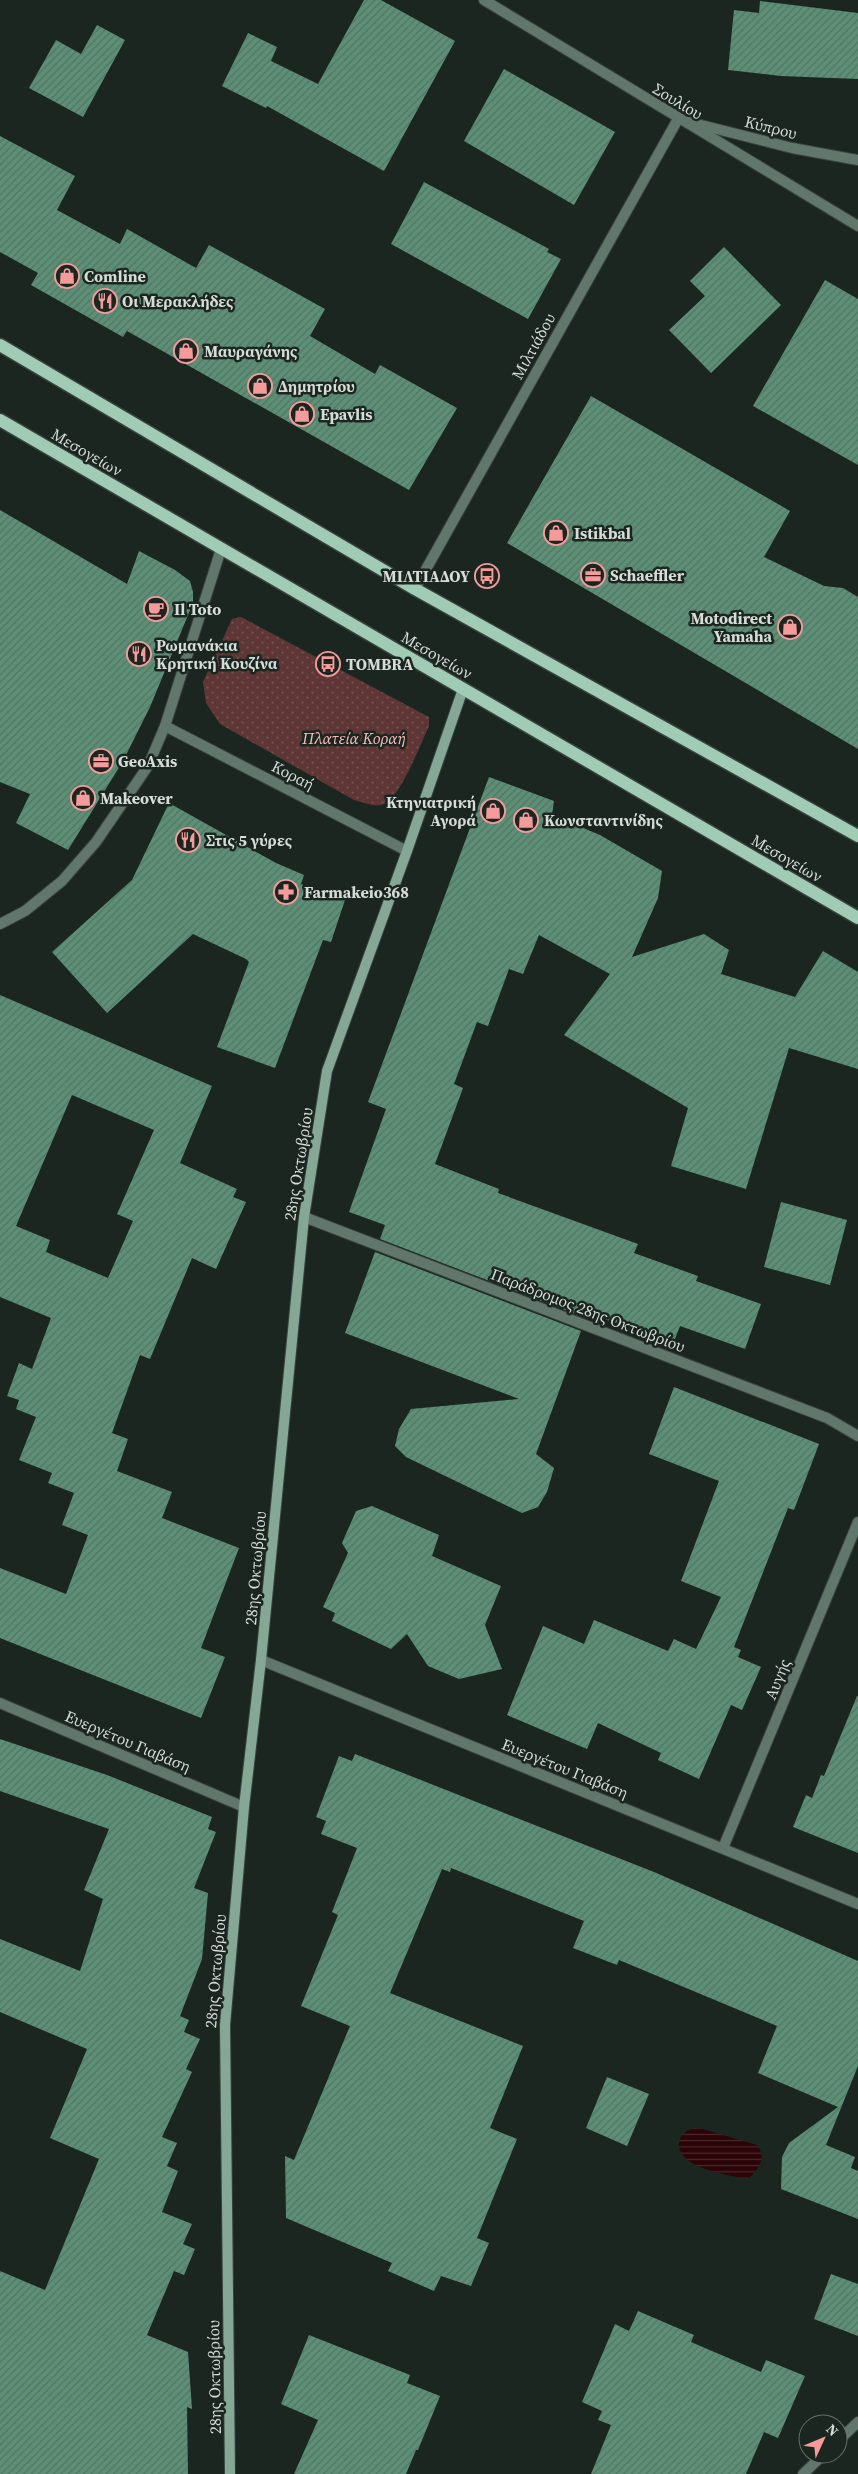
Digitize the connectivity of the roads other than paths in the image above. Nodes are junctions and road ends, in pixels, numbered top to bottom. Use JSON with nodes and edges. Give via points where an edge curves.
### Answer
{"nodes":[{"id":1,"x":484,"y":0,"type":"edge"},
{"id":2,"x":678,"y":119,"type":"junction"},
{"id":3,"x":858,"y":160,"type":"edge"},
{"id":4,"x":858,"y":226,"type":"edge"},
{"id":5,"x":0,"y":345,"type":"edge"},
{"id":6,"x":0,"y":420,"type":"edge"},
{"id":7,"x":221,"y":549,"type":"junction"},
{"id":8,"x":415,"y":588,"type":"junction"},
{"id":9,"x":462,"y":689,"type":"junction"},
{"id":10,"x":165,"y":726,"type":"junction"},
{"id":11,"x":858,"y":836,"type":"edge"},
{"id":12,"x":407,"y":851,"type":"junction"},
{"id":13,"x":858,"y":918,"type":"edge"},
{"id":14,"x":0,"y":924,"type":"edge"},
{"id":15,"x":304,"y":1217,"type":"junction"},
{"id":16,"x":858,"y":1436,"type":"edge"},
{"id":17,"x":858,"y":1522,"type":"edge"},
{"id":18,"x":261,"y":1660,"type":"junction"},
{"id":19,"x":0,"y":1703,"type":"edge"},
{"id":20,"x":244,"y":1806,"type":"junction"},
{"id":21,"x":723,"y":1848,"type":"junction"},
{"id":22,"x":858,"y":1904,"type":"edge"},
{"id":23,"x":858,"y":2422,"type":"edge"},
{"id":24,"x":848,"y":2431,"type":"edge"},
{"id":25,"x":813,"y":2464,"type":"edge"},
{"id":26,"x":230,"y":2474,"type":"edge"},
{"id":27,"x":802,"y":2474,"type":"edge"}],
"edges":[{"from":1,"to":2,"type":"street","name":"Σουλίου"},
{"from":2,"to":3,"type":"street","name":"Κύπρου","via":[[792,148]]},
{"from":2,"to":4,"type":"street","name":"Σουλίου"},
{"from":2,"to":8,"type":"street","name":"Μιλτιάδου"},
{"from":5,"to":8,"type":"main road"},
{"from":6,"to":7,"type":"main road","name":"Μεσογείων"},
{"from":7,"to":9,"type":"main road","name":"Μεσογείων"},
{"from":7,"to":10,"type":"street"},
{"from":8,"to":11,"type":"main road"},
{"from":9,"to":12,"type":"street","name":"28ης Οκτωβρίου"},
{"from":9,"to":13,"type":"main road","name":"Μεσογείων"},
{"from":10,"to":12,"type":"street","name":"Κοραή"},
{"from":10,"to":14,"type":"street","via":[[148,766],[96,842],[62,881],[25,911]]},
{"from":12,"to":15,"type":"street","name":"28ης Οκτωβρίου","via":[[327,1071]]},
{"from":15,"to":16,"type":"street","name":"Παράδρομος 28ης Οκτωβρίου","via":[[826,1418]]},
{"from":15,"to":18,"type":"street","name":"28ης Οκτωβρίου"},
{"from":17,"to":21,"type":"street","name":"Αυγής"},
{"from":18,"to":20,"type":"street","name":"28ης Οκτωβρίου"},
{"from":18,"to":21,"type":"street","name":"Ευεργέτου Γιαβάση"},
{"from":19,"to":20,"type":"street","name":"Ευεργέτου Γιαβάση"},
{"from":20,"to":26,"type":"street","name":"28ης Οκτωβρίου","via":[[225,2025]]},
{"from":21,"to":22,"type":"street","name":"Ευεργέτου Γιαβάση"},
{"from":23,"to":24,"type":"street"},
{"from":25,"to":27,"type":"street"}]}
